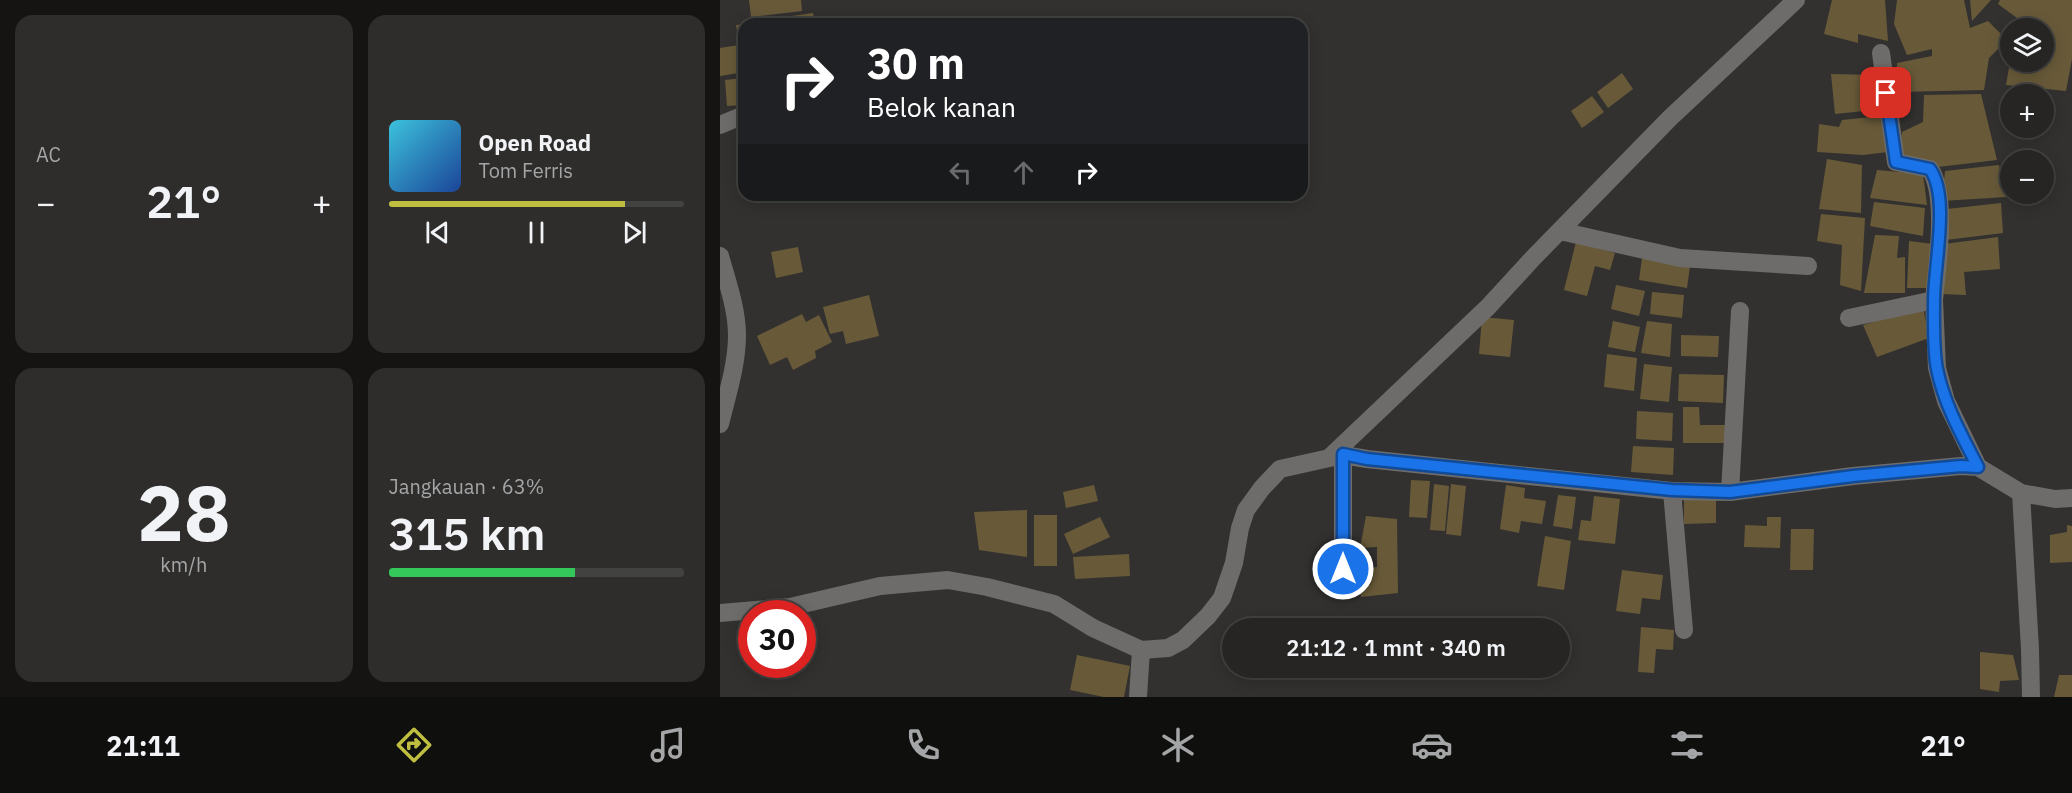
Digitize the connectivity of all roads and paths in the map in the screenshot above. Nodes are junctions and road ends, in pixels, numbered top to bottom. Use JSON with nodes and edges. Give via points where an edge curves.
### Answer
{"nodes":[{"id":1,"x":1796,"y":0,"type":"edge"},
{"id":2,"x":1881,"y":53,"type":"dead end"},
{"id":3,"x":738,"y":118,"type":"edge"},
{"id":4,"x":720,"y":125,"type":"edge"},
{"id":5,"x":1560,"y":231,"type":"junction"},
{"id":6,"x":720,"y":256,"type":"edge"},
{"id":7,"x":1809,"y":266,"type":"dead end"},
{"id":8,"x":1934,"y":300,"type":"junction"},
{"id":9,"x":1740,"y":311,"type":"dead end"},
{"id":10,"x":1849,"y":318,"type":"dead end"},
{"id":11,"x":720,"y":424,"type":"edge"},
{"id":12,"x":1336,"y":456,"type":"junction"},
{"id":13,"x":1978,"y":467,"type":"junction"},
{"id":14,"x":1672,"y":490,"type":"junction"},
{"id":15,"x":1730,"y":492,"type":"junction"},
{"id":16,"x":2021,"y":493,"type":"junction"},
{"id":17,"x":2072,"y":498,"type":"edge"},
{"id":18,"x":1343,"y":569,"type":"dead end"},
{"id":19,"x":720,"y":614,"type":"edge"},
{"id":20,"x":1684,"y":630,"type":"dead end"},
{"id":21,"x":1141,"y":650,"type":"junction"},
{"id":22,"x":1138,"y":697,"type":"edge"},
{"id":23,"x":2031,"y":697,"type":"edge"}],
"edges":[{"from":1,"to":5,"type":"street","via":[[1670,118]]},
{"from":2,"to":8,"type":"street","via":[[1896,162],[1930,169],[1936,179],[1940,227]]},
{"from":3,"to":4,"type":"street"},
{"from":5,"to":7,"type":"street","via":[[1680,258]]},
{"from":5,"to":12,"type":"street"},
{"from":6,"to":11,"type":"street","via":[[737,334]]},
{"from":8,"to":10,"type":"street"},
{"from":8,"to":13,"type":"street","via":[[1937,368],[1946,401]]},
{"from":9,"to":15,"type":"street"},
{"from":12,"to":14,"type":"street"},
{"from":12,"to":18,"type":"street"},
{"from":12,"to":21,"type":"street","via":[[1280,469],[1246,510],[1234,563],[1221,598],[1208,616],[1183,640],[1168,648]]},
{"from":13,"to":15,"type":"street","via":[[1853,476]]},
{"from":13,"to":16,"type":"street"},
{"from":14,"to":15,"type":"street"},
{"from":14,"to":20,"type":"street"},
{"from":16,"to":17,"type":"street"},
{"from":16,"to":23,"type":"street"},
{"from":19,"to":21,"type":"street","via":[[790,607],[880,586],[948,580],[1054,604]]},
{"from":21,"to":22,"type":"street"}]}
